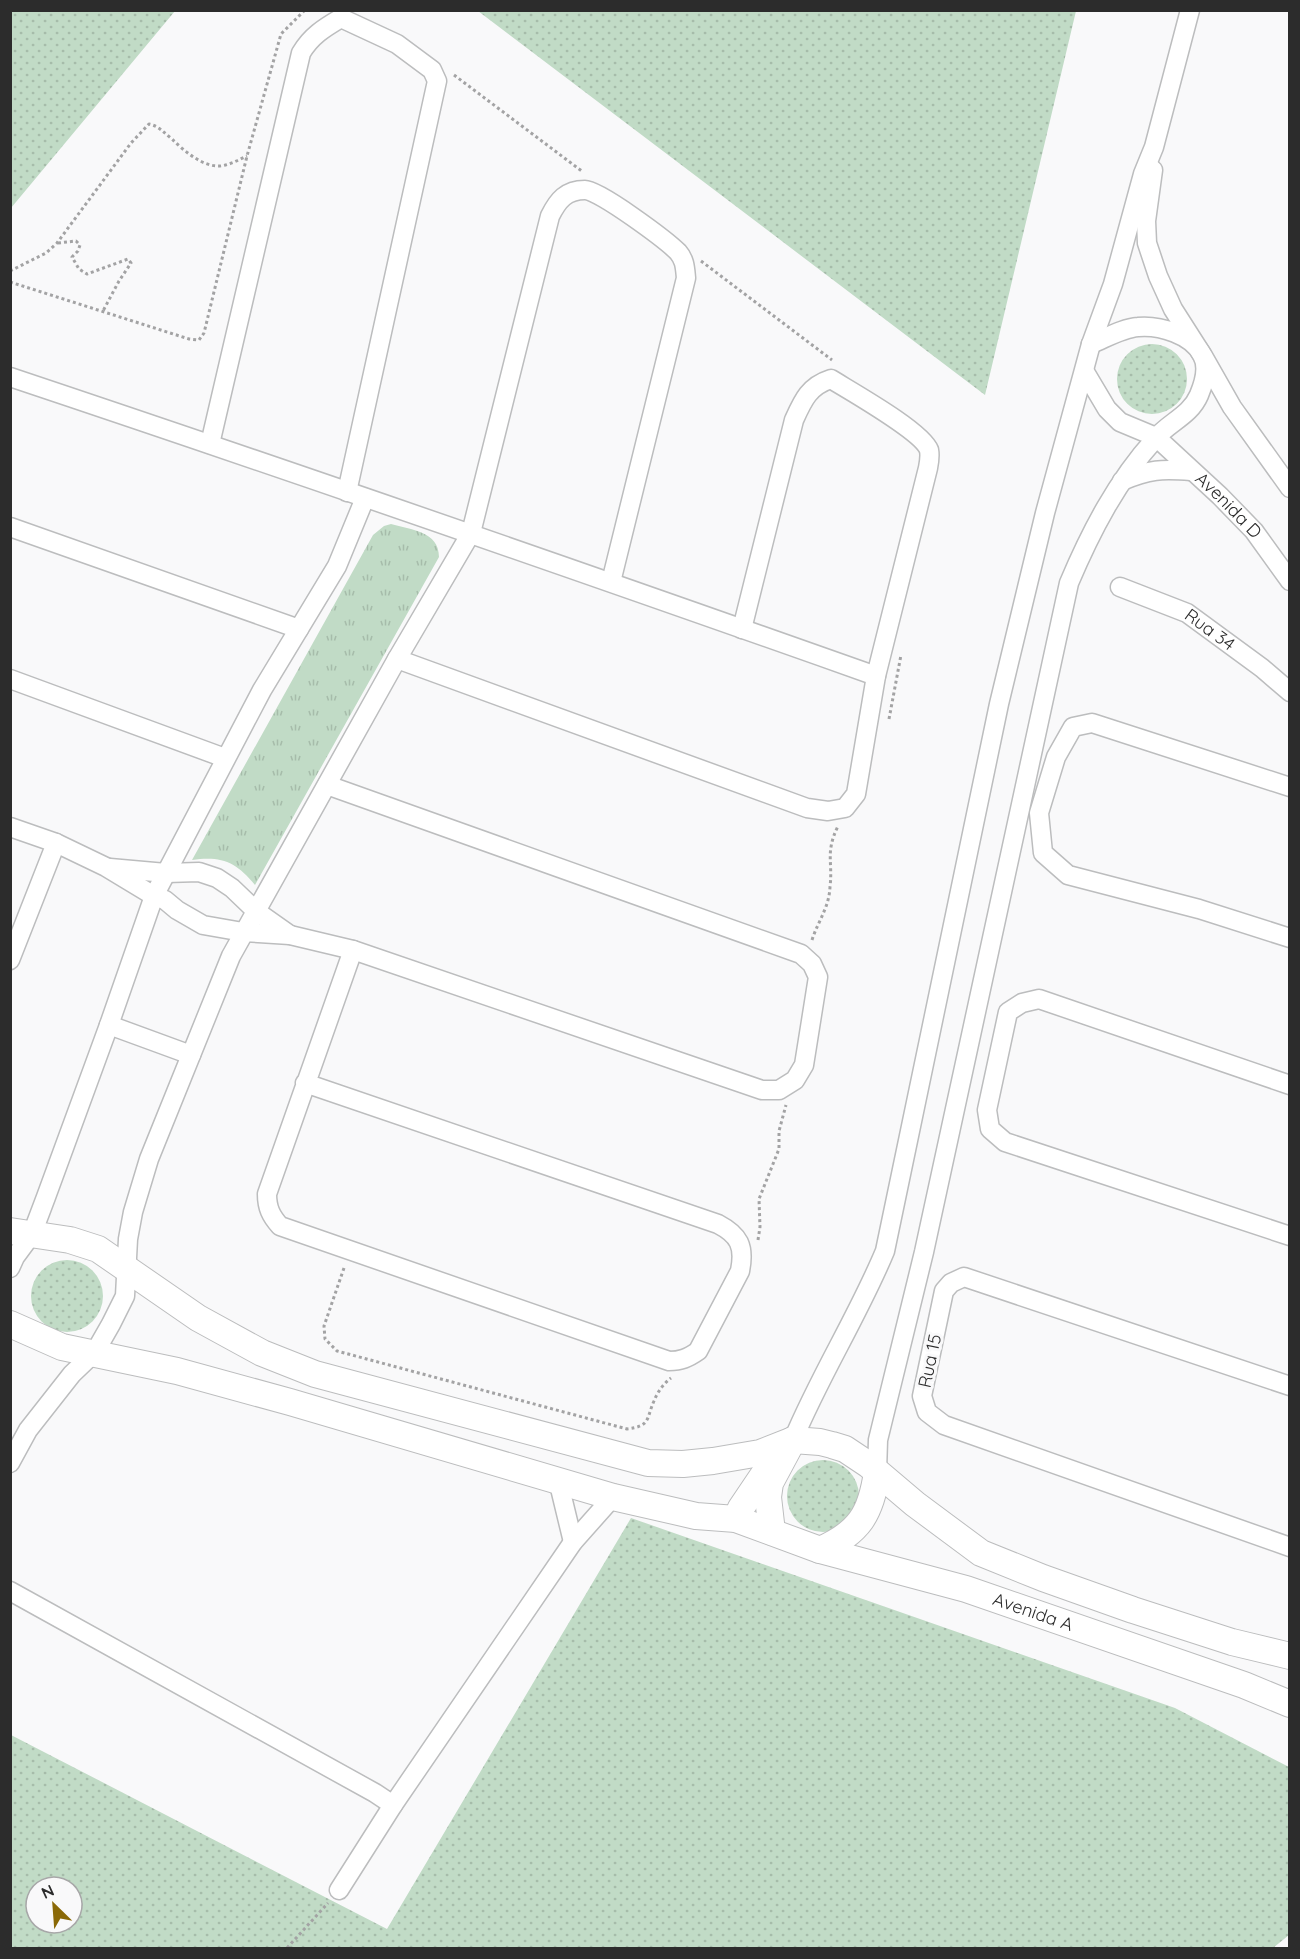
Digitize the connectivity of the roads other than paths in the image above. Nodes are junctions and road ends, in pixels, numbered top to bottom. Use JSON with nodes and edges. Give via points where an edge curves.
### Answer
{"nodes":[{"id":1,"x":1190,"y":10,"type":"edge"},
{"id":2,"x":1154,"y":147,"type":"junction"},
{"id":3,"x":1091,"y":344,"type":"junction"},
{"id":4,"x":1203,"y":356,"type":"junction"},
{"id":5,"x":1085,"y":372,"type":"junction"},
{"id":6,"x":10,"y":377,"type":"edge"},
{"id":7,"x":1156,"y":437,"type":"junction"},
{"id":8,"x":210,"y":444,"type":"junction"},
{"id":9,"x":1191,"y":471,"type":"junction"},
{"id":10,"x":1120,"y":482,"type":"junction"},
{"id":11,"x":1290,"y":488,"type":"edge"},
{"id":12,"x":347,"y":492,"type":"junction"},
{"id":13,"x":365,"y":498,"type":"junction"},
{"id":14,"x":10,"y":527,"type":"edge"},
{"id":15,"x":471,"y":533,"type":"junction"},
{"id":16,"x":1290,"y":581,"type":"edge"},
{"id":17,"x":611,"y":582,"type":"junction"},
{"id":18,"x":1120,"y":587,"type":"dead end"},
{"id":19,"x":299,"y":629,"type":"junction"},
{"id":20,"x":742,"y":629,"type":"junction"},
{"id":21,"x":397,"y":659,"type":"junction"},
{"id":22,"x":876,"y":676,"type":"junction"},
{"id":23,"x":10,"y":680,"type":"edge"},
{"id":24,"x":1290,"y":692,"type":"edge"},
{"id":25,"x":225,"y":758,"type":"junction"},
{"id":26,"x":327,"y":785,"type":"junction"},
{"id":27,"x":1290,"y":788,"type":"edge"},
{"id":28,"x":10,"y":827,"type":"edge"},
{"id":29,"x":56,"y":843,"type":"junction"},
{"id":30,"x":106,"y":867,"type":"junction"},
{"id":31,"x":166,"y":873,"type":"junction"},
{"id":32,"x":154,"y":896,"type":"junction"},
{"id":33,"x":256,"y":911,"type":"junction"},
{"id":34,"x":243,"y":932,"type":"junction"},
{"id":35,"x":290,"y":935,"type":"junction"},
{"id":36,"x":1290,"y":938,"type":"edge"},
{"id":37,"x":353,"y":950,"type":"junction"},
{"id":38,"x":10,"y":960,"type":"edge"},
{"id":39,"x":109,"y":1025,"type":"junction"},
{"id":40,"x":191,"y":1055,"type":"junction"},
{"id":41,"x":305,"y":1083,"type":"junction"},
{"id":42,"x":1290,"y":1085,"type":"edge"},
{"id":43,"x":21,"y":1232,"type":"edge"},
{"id":44,"x":1290,"y":1236,"type":"edge"},
{"id":45,"x":10,"y":1268,"type":"edge"},
{"id":46,"x":127,"y":1269,"type":"junction"},
{"id":47,"x":10,"y":1324,"type":"edge"},
{"id":48,"x":95,"y":1352,"type":"junction"},
{"id":49,"x":1290,"y":1386,"type":"edge"},
{"id":50,"x":793,"y":1440,"type":"junction"},
{"id":51,"x":10,"y":1463,"type":"edge"},
{"id":52,"x":877,"y":1472,"type":"junction"},
{"id":53,"x":558,"y":1480,"type":"junction"},
{"id":54,"x":613,"y":1497,"type":"junction"},
{"id":55,"x":736,"y":1519,"type":"junction"},
{"id":56,"x":772,"y":1532,"type":"junction"},
{"id":57,"x":573,"y":1542,"type":"junction"},
{"id":58,"x":1290,"y":1547,"type":"edge"},
{"id":59,"x":820,"y":1550,"type":"junction"},
{"id":60,"x":12,"y":1593,"type":"edge"},
{"id":61,"x":1290,"y":1656,"type":"edge"},
{"id":62,"x":1290,"y":1704,"type":"edge"},
{"id":63,"x":393,"y":1805,"type":"junction"},
{"id":64,"x":339,"y":1890,"type":"road end"}],
"edges":[{"from":1,"to":2,"type":"street"},
{"from":2,"to":3,"type":"street"},
{"from":2,"to":4,"type":"street","via":[[1147,243],[1173,309]]},
{"from":3,"to":4,"type":"street","via":[[1137,327],[1154,328],[1193,343]]},
{"from":3,"to":5,"type":"street"},
{"from":4,"to":7,"type":"street","via":[[1206,371],[1193,406]]},
{"from":4,"to":11,"type":"street","via":[[1232,407]]},
{"from":5,"to":7,"type":"street","via":[[1107,409],[1120,422]]},
{"from":5,"to":50,"type":"street","via":[[999,704],[885,1251]]},
{"from":6,"to":8,"type":"street"},
{"from":7,"to":9,"type":"street","name":"Avenida D"},
{"from":7,"to":10,"type":"street"},
{"from":8,"to":12,"type":"street"},
{"from":8,"to":12,"type":"street","via":[[301,53],[309,39],[340,18],[397,44],[432,70],[437,81]]},
{"from":9,"to":10,"type":"street","via":[[1162,469]]},
{"from":9,"to":16,"type":"street","name":"Avenida D","via":[[1254,531]]},
{"from":10,"to":52,"type":"street","via":[[1069,583],[924,1252],[878,1440]]},
{"from":12,"to":13,"type":"street"},
{"from":13,"to":15,"type":"street"},
{"from":13,"to":19,"type":"street","via":[[337,566]]},
{"from":14,"to":19,"type":"street"},
{"from":15,"to":17,"type":"street"},
{"from":15,"to":17,"type":"street","via":[[550,216],[557,201],[567,194],[588,190],[626,212],[678,253],[686,278]]},
{"from":15,"to":21,"type":"street"},
{"from":17,"to":20,"type":"street"},
{"from":18,"to":24,"type":"street","name":"Rua 34","via":[[1187,613]]},
{"from":19,"to":25,"type":"street"},
{"from":20,"to":22,"type":"street"},
{"from":20,"to":22,"type":"street","via":[[794,420],[810,389],[831,379],[922,439],[929,450],[928,468]]},
{"from":21,"to":22,"type":"street","via":[[807,808],[828,811],[845,808],[856,794]]},
{"from":21,"to":26,"type":"street"},
{"from":23,"to":25,"type":"street"},
{"from":25,"to":31,"type":"street"},
{"from":26,"to":33,"type":"street"},
{"from":26,"to":37,"type":"street","via":[[801,954],[818,977],[804,1065],[795,1080],[779,1090],[762,1090]]},
{"from":27,"to":36,"type":"street","via":[[1092,723],[1073,727],[1056,757],[1039,813],[1043,853],[1068,875],[1199,909]]},
{"from":28,"to":29,"type":"street"},
{"from":29,"to":30,"type":"street"},
{"from":29,"to":38,"type":"street"},
{"from":30,"to":31,"type":"street"},
{"from":30,"to":32,"type":"street"},
{"from":31,"to":32,"type":"street"},
{"from":31,"to":33,"type":"street","via":[[199,872],[217,878]]},
{"from":32,"to":34,"type":"street","via":[[203,925]]},
{"from":32,"to":39,"type":"street"},
{"from":33,"to":34,"type":"street"},
{"from":33,"to":35,"type":"street"},
{"from":34,"to":35,"type":"street"},
{"from":34,"to":40,"type":"street"},
{"from":35,"to":37,"type":"street"},
{"from":37,"to":41,"type":"street"},
{"from":39,"to":40,"type":"street"},
{"from":39,"to":43,"type":"street"},
{"from":40,"to":46,"type":"street","via":[[149,1159],[133,1212]]},
{"from":41,"to":41,"type":"street","via":[[732,1231],[741,1245],[740,1271],[698,1351],[690,1358],[669,1361],[280,1226],[267,1206],[267,1194]]},
{"from":42,"to":44,"type":"street","via":[[1039,999],[1008,1012],[987,1110],[990,1129],[1005,1142]]},
{"from":43,"to":45,"type":"street"},
{"from":43,"to":46,"type":"main road","via":[[70,1240],[99,1250]]},
{"from":46,"to":48,"type":"street","via":[[125,1296]]},
{"from":46,"to":50,"type":"main road","via":[[198,1318],[262,1353],[315,1374],[648,1463],[683,1464],[760,1454]]},
{"from":47,"to":48,"type":"main road","name":"Avenida A","via":[[62,1347]]},
{"from":48,"to":51,"type":"street","via":[[72,1374],[28,1430]]},
{"from":48,"to":53,"type":"main road","name":"Avenida A","via":[[290,1402]]},
{"from":49,"to":58,"type":"street","name":"Rua 15","via":[[964,1277],[944,1291],[922,1396],[927,1412],[944,1425]]},
{"from":50,"to":52,"type":"main road","via":[[845,1449]]},
{"from":50,"to":55,"type":"main road","via":[[766,1469]]},
{"from":50,"to":56,"type":"main road","via":[[770,1483]]},
{"from":52,"to":59,"type":"main road","via":[[868,1510],[861,1522],[848,1535]]},
{"from":52,"to":61,"type":"main road","name":"Avenida A","via":[[981,1553],[1133,1610]]},
{"from":53,"to":54,"type":"main road","name":"Avenida A"},
{"from":53,"to":57,"type":"street"},
{"from":54,"to":55,"type":"main road","name":"Avenida A","via":[[696,1516]]},
{"from":54,"to":57,"type":"street"},
{"from":55,"to":56,"type":"main road","name":"Avenida A"},
{"from":56,"to":59,"type":"main road","name":"Avenida A"},
{"from":57,"to":63,"type":"street"},
{"from":59,"to":62,"type":"main road","name":"Avenida A","via":[[966,1589]]},
{"from":60,"to":63,"type":"street"},
{"from":63,"to":64,"type":"street"}]}
